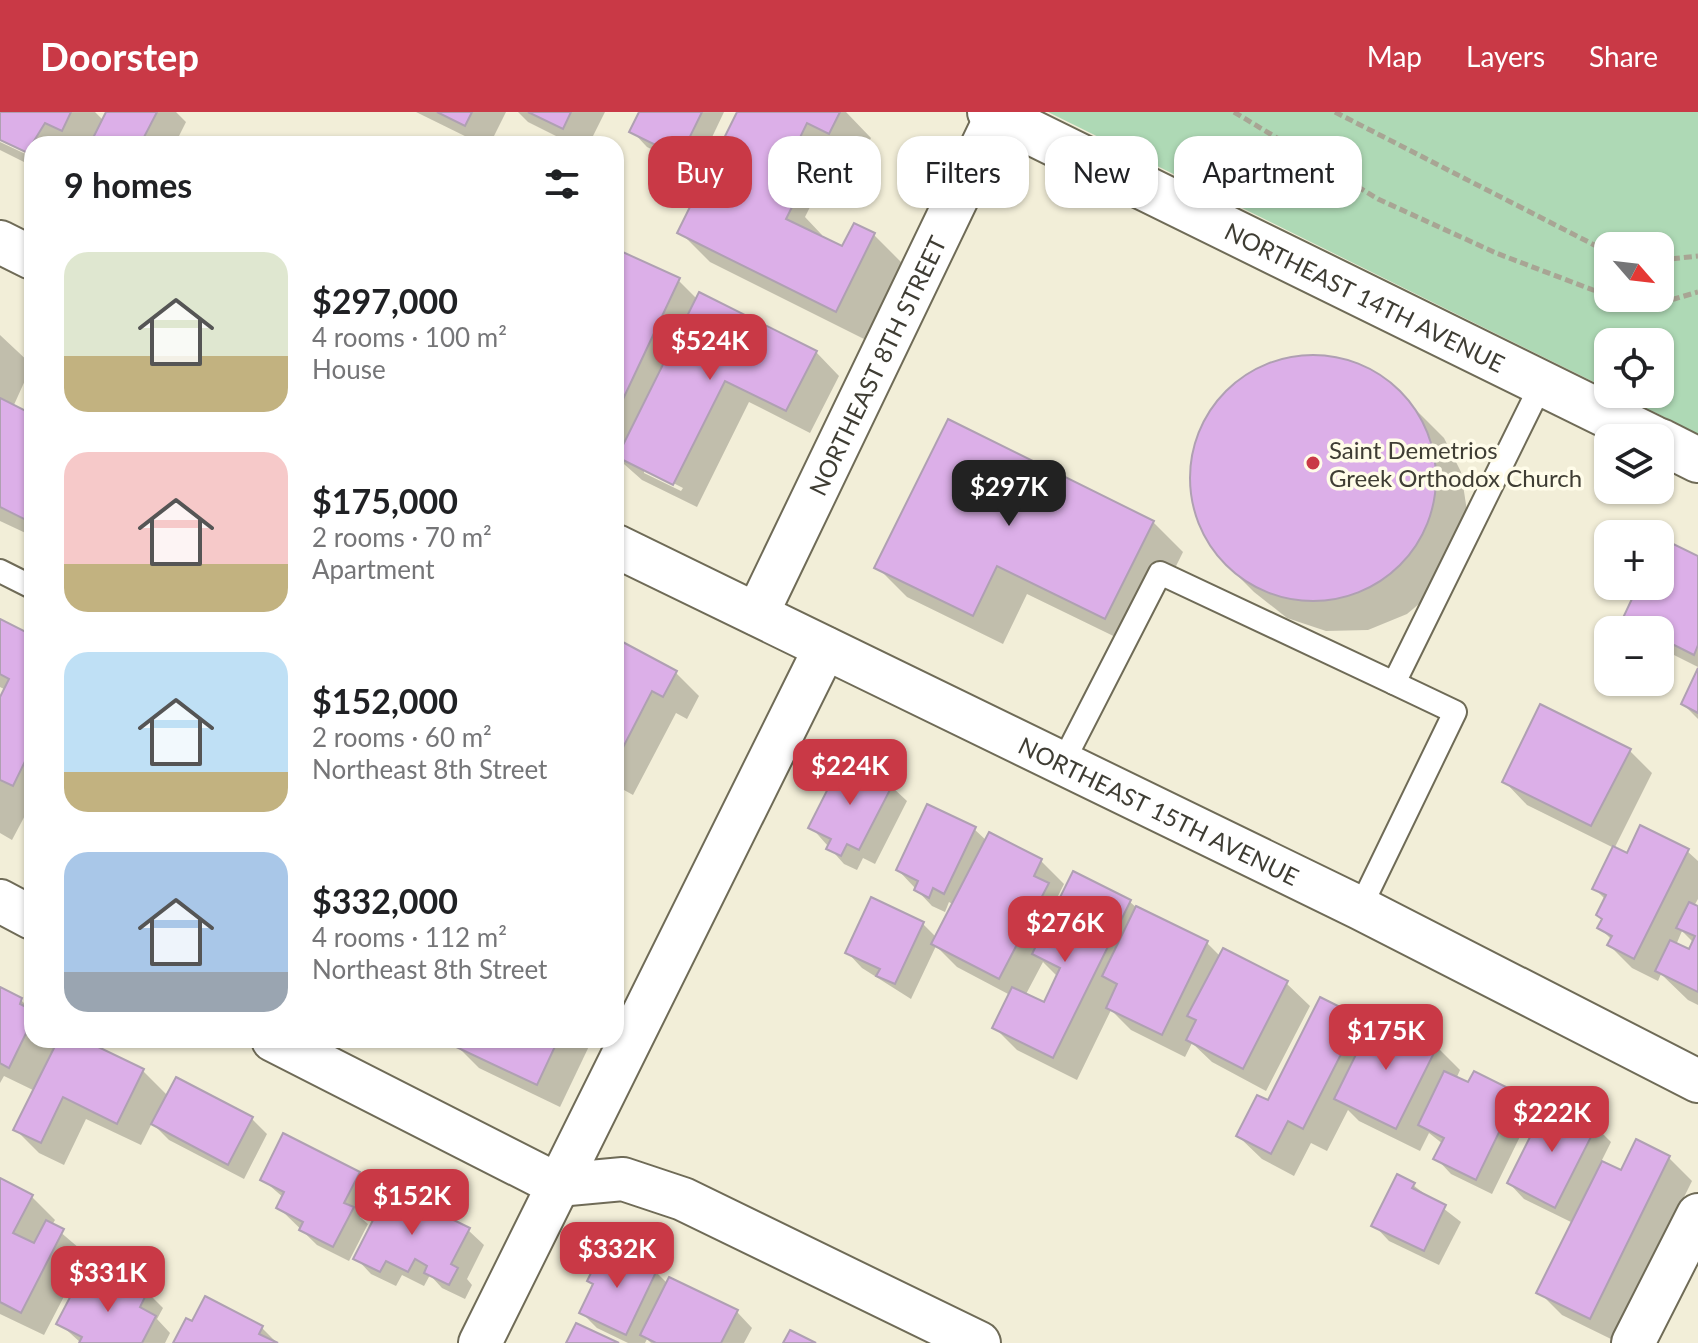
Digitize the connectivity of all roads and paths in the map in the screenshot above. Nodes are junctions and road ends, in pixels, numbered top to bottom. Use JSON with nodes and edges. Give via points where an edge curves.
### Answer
{"nodes":[{"id":1,"x":1234,"y":112,"type":"edge"},
{"id":2,"x":1335,"y":112,"type":"edge"},
{"id":3,"x":994,"y":114,"type":"edge"},
{"id":4,"x":0,"y":242,"type":"edge"},
{"id":5,"x":1594,"y":245,"type":"edge"},
{"id":6,"x":24,"y":254,"type":"edge"},
{"id":7,"x":1698,"y":256,"type":"edge"},
{"id":8,"x":1674,"y":259,"type":"edge"},
{"id":9,"x":1594,"y":290,"type":"edge"},
{"id":10,"x":1698,"y":292,"type":"edge"},
{"id":11,"x":1674,"y":299,"type":"edge"},
{"id":12,"x":1542,"y":383,"type":"junction"},
{"id":13,"x":1625,"y":424,"type":"edge"},
{"id":14,"x":1674,"y":448,"type":"edge"},
{"id":15,"x":1698,"y":460,"type":"edge"},
{"id":16,"x":624,"y":550,"type":"edge"},
{"id":17,"x":0,"y":571,"type":"edge"},
{"id":18,"x":24,"y":583,"type":"edge"},
{"id":19,"x":757,"y":614,"type":"junction"},
{"id":20,"x":825,"y":648,"type":"junction"},
{"id":21,"x":1394,"y":683,"type":"junction"},
{"id":22,"x":1062,"y":764,"type":"junction"},
{"id":23,"x":0,"y":901,"type":"edge"},
{"id":24,"x":1360,"y":908,"type":"junction"},
{"id":25,"x":24,"y":914,"type":"edge"},
{"id":26,"x":289,"y":1048,"type":"edge"},
{"id":27,"x":1698,"y":1081,"type":"edge"},
{"id":28,"x":558,"y":1185,"type":"junction"},
{"id":29,"x":1698,"y":1215,"type":"edge"},
{"id":30,"x":480,"y":1343,"type":"edge"},
{"id":31,"x":979,"y":1343,"type":"edge"},
{"id":32,"x":1633,"y":1343,"type":"edge"}],
"edges":[{"from":1,"to":9,"type":"path","via":[[1378,199]]},
{"from":2,"to":5,"type":"path"},
{"from":3,"to":12,"type":"street","name":"NORTHEAST 14TH AVENUE"},
{"from":3,"to":19,"type":"street","name":"NORTHEAST 8TH STREET"},
{"from":4,"to":6,"type":"street"},
{"from":7,"to":8,"type":"path"},
{"from":10,"to":11,"type":"path"},
{"from":12,"to":13,"type":"street","name":"NORTHEAST 14TH AVENUE"},
{"from":12,"to":21,"type":"lane"},
{"from":14,"to":15,"type":"street"},
{"from":16,"to":19,"type":"street","name":"NORTHEAST 15TH AVENUE"},
{"from":17,"to":18,"type":"lane"},
{"from":19,"to":20,"type":"street","name":"NORTHEAST 15TH AVENUE"},
{"from":20,"to":22,"type":"street","name":"NORTHEAST 15TH AVENUE"},
{"from":20,"to":28,"type":"street"},
{"from":21,"to":22,"type":"lane","via":[[1160,573]]},
{"from":21,"to":24,"type":"lane","via":[[1455,712]]},
{"from":22,"to":24,"type":"street","name":"NORTHEAST 15TH AVENUE"},
{"from":23,"to":25,"type":"street"},
{"from":24,"to":27,"type":"street","name":"NORTHEAST 15TH AVENUE"},
{"from":26,"to":28,"type":"street"},
{"from":28,"to":30,"type":"street"},
{"from":28,"to":31,"type":"street","via":[[623,1179],[683,1199]]},
{"from":29,"to":32,"type":"street"}]}
